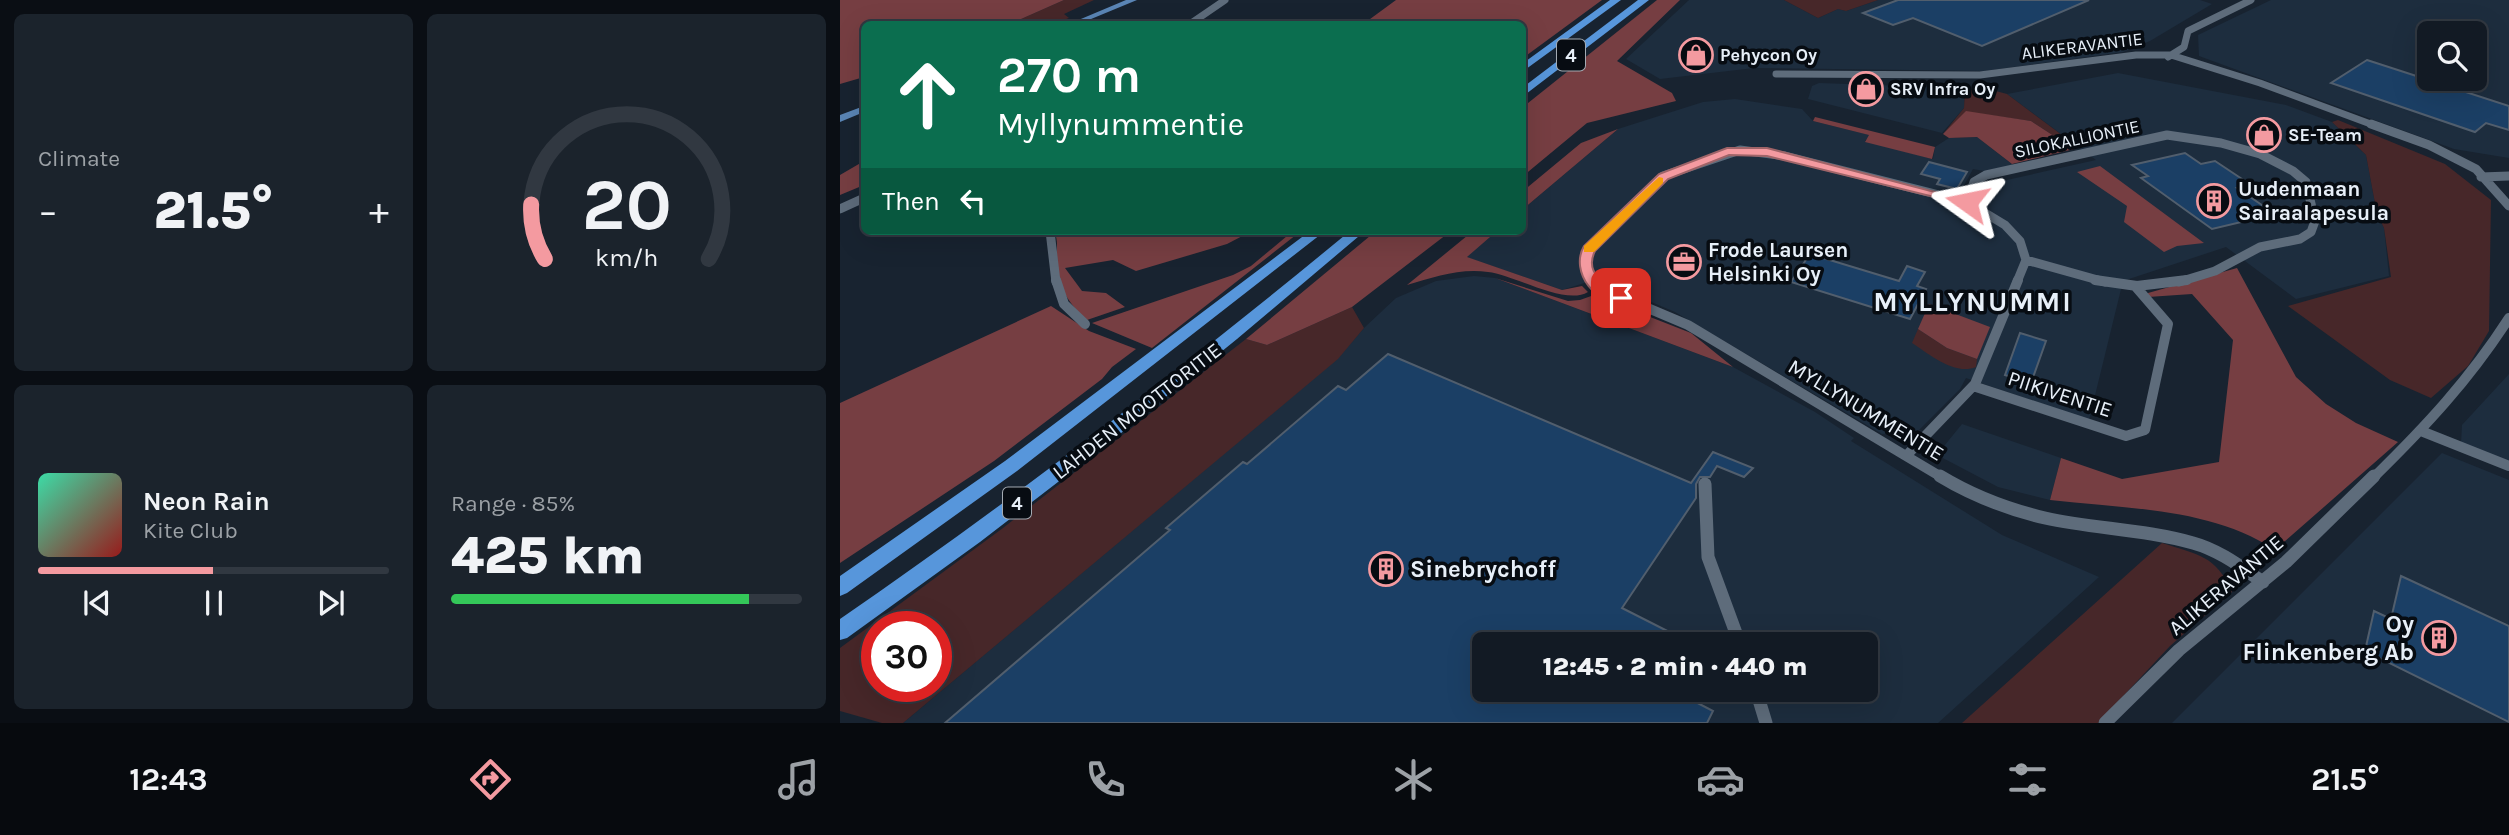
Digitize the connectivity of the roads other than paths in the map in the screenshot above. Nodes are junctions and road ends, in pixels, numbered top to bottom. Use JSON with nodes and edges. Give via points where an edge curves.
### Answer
{"nodes":[{"id":1,"x":1133,"y":0,"type":"edge"},
{"id":2,"x":1225,"y":0,"type":"edge"},
{"id":3,"x":1616,"y":0,"type":"edge"},
{"id":4,"x":1644,"y":0,"type":"edge"},
{"id":5,"x":2251,"y":0,"type":"edge"},
{"id":6,"x":1080,"y":21,"type":"edge"},
{"id":7,"x":1194,"y":21,"type":"edge"},
{"id":8,"x":2169,"y":57,"type":"junction"},
{"id":9,"x":1526,"y":66,"type":"edge"},
{"id":10,"x":1781,"y":74,"type":"dead end"},
{"id":11,"x":1526,"y":91,"type":"edge"},
{"id":12,"x":861,"y":110,"type":"edge"},
{"id":13,"x":840,"y":119,"type":"edge"},
{"id":14,"x":2509,"y":176,"type":"edge"},
{"id":15,"x":2483,"y":178,"type":"junction"},
{"id":16,"x":861,"y":199,"type":"edge"},
{"id":17,"x":1967,"y":202,"type":"junction"},
{"id":18,"x":2509,"y":206,"type":"edge"},
{"id":19,"x":840,"y":209,"type":"edge"},
{"id":20,"x":1050,"y":235,"type":"edge"},
{"id":21,"x":1313,"y":235,"type":"edge"},
{"id":22,"x":1353,"y":235,"type":"edge"},
{"id":23,"x":2026,"y":260,"type":"junction"},
{"id":24,"x":2136,"y":288,"type":"junction"},
{"id":25,"x":2509,"y":318,"type":"edge"},
{"id":26,"x":1085,"y":324,"type":"dead end"},
{"id":27,"x":1973,"y":386,"type":"junction"},
{"id":28,"x":2421,"y":431,"type":"junction"},
{"id":29,"x":1906,"y":456,"type":"junction"},
{"id":30,"x":2509,"y":466,"type":"edge"},
{"id":31,"x":1705,"y":484,"type":"dead end"},
{"id":32,"x":2263,"y":582,"type":"junction"},
{"id":33,"x":840,"y":587,"type":"edge"},
{"id":34,"x":844,"y":628,"type":"edge"},
{"id":35,"x":1735,"y":632,"type":"edge"},
{"id":36,"x":1760,"y":702,"type":"edge"},
{"id":37,"x":1766,"y":723,"type":"edge"},
{"id":38,"x":2105,"y":723,"type":"edge"}],
"edges":[{"from":1,"to":6,"type":"main road"},
{"from":2,"to":7,"type":"street"},
{"from":3,"to":9,"type":"highway","number":"4"},
{"from":4,"to":11,"type":"highway","number":"4"},
{"from":5,"to":8,"type":"street","via":[[2188,31],[2184,47]]},
{"from":8,"to":10,"type":"street","name":"ALIKERAVANTIE","via":[[1981,79]]},
{"from":8,"to":15,"type":"street","name":"ALIKERAVANTIE","via":[[2402,139]]},
{"from":12,"to":13,"type":"main road"},
{"from":14,"to":15,"type":"street"},
{"from":15,"to":18,"type":"street","name":"ALIKERAVANTIE"},
{"from":16,"to":19,"type":"street"},
{"from":17,"to":23,"type":"street","via":[[1992,216],[2022,243]]},
{"from":17,"to":24,"type":"street","name":"SILOKALLIONTIE","via":[[1975,182],[1986,175],[2167,135],[2260,152],[2307,183],[2316,224],[2311,232],[2297,240],[2260,247],[2207,275]]},
{"from":17,"to":29,"type":"street","name":"MYLLYNUMMENTIE","via":[[1751,150],[1727,152],[1663,176],[1585,258],[1588,276],[1609,293],[1690,326]]},
{"from":20,"to":26,"type":"street","via":[[1053,275],[1069,310]]},
{"from":21,"to":33,"type":"highway","name":"LAHDEN MOOTTORITIE","number":"4","via":[[1011,466]]},
{"from":22,"to":34,"type":"highway","name":"LAHDEN MOOTTORITIE","number":"4","via":[[1179,380]]},
{"from":23,"to":24,"type":"street"},
{"from":23,"to":27,"type":"street"},
{"from":24,"to":27,"type":"street","name":"PIIKIVENTIE","via":[[2168,324],[2145,430],[2126,436]]},
{"from":25,"to":28,"type":"street","name":"ALIKERAVANTIE","via":[[2476,369]]},
{"from":27,"to":29,"type":"street"},
{"from":28,"to":30,"type":"street"},
{"from":28,"to":32,"type":"street","name":"ALIKERAVANTIE"},
{"from":29,"to":32,"type":"street","name":"MYLLYNUMMENTIE","via":[[1960,488],[2015,511],[2195,543]]},
{"from":31,"to":35,"type":"street","via":[[1707,557]]},
{"from":32,"to":38,"type":"street","name":"ALIKERAVANTIE","via":[[2179,650]]},
{"from":36,"to":37,"type":"street"}]}
